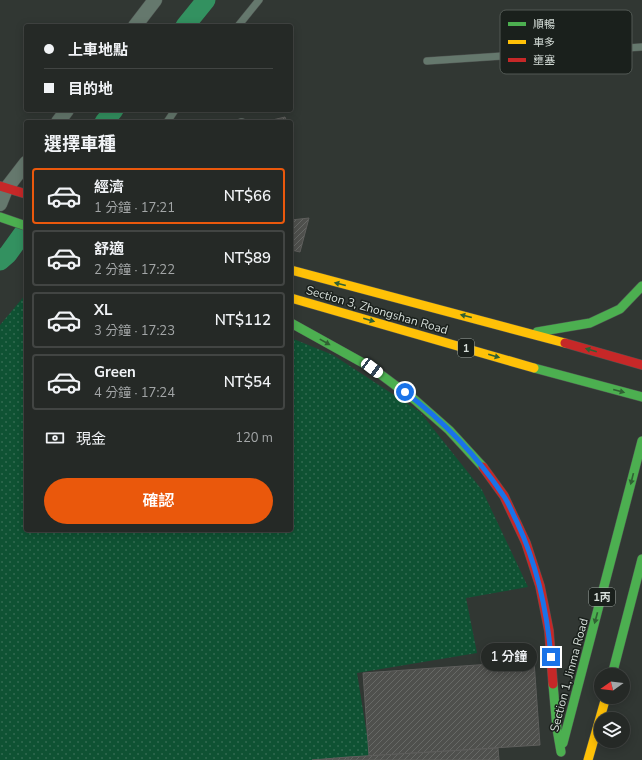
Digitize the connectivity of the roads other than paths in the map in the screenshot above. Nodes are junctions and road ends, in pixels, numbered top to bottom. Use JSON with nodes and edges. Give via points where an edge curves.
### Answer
{"nodes":[{"id":1,"x":156,"y":0,"type":"edge"},
{"id":2,"x":259,"y":0,"type":"edge"},
{"id":3,"x":137,"y":24,"type":"edge"},
{"id":4,"x":240,"y":24,"type":"edge"},
{"id":5,"x":642,"y":47,"type":"edge"},
{"id":6,"x":632,"y":48,"type":"edge"},
{"id":7,"x":500,"y":57,"type":"edge"},
{"id":8,"x":427,"y":62,"type":"dead end"},
{"id":9,"x":24,"y":165,"type":"edge"},
{"id":10,"x":5,"y":188,"type":"edge"},
{"id":11,"x":24,"y":193,"type":"edge"},
{"id":12,"x":0,"y":204,"type":"edge"},
{"id":13,"x":2,"y":218,"type":"edge"},
{"id":14,"x":24,"y":225,"type":"edge"},
{"id":15,"x":293,"y":271,"type":"edge"},
{"id":16,"x":642,"y":286,"type":"edge"},
{"id":17,"x":293,"y":299,"type":"edge"},
{"id":18,"x":293,"y":324,"type":"edge"},
{"id":19,"x":531,"y":333,"type":"junction"},
{"id":20,"x":642,"y":365,"type":"edge"},
{"id":21,"x":642,"y":397,"type":"edge"},
{"id":22,"x":642,"y":441,"type":"edge"},
{"id":23,"x":642,"y":559,"type":"edge"},
{"id":24,"x":640,"y":572,"type":"edge"},
{"id":25,"x":614,"y":668,"type":"edge"},
{"id":26,"x":604,"y":704,"type":"edge"},
{"id":27,"x":560,"y":756,"type":"edge"},
{"id":28,"x":588,"y":760,"type":"edge"}],
"edges":[{"from":1,"to":3,"type":"street"},
{"from":2,"to":4,"type":"lane"},
{"from":5,"to":6,"type":"lane"},
{"from":7,"to":8,"type":"lane"},
{"from":9,"to":10,"type":"street"},
{"from":10,"to":11,"type":"main road"},
{"from":10,"to":12,"type":"street"},
{"from":13,"to":14,"type":"main road"},
{"from":19,"to":15,"type":"main road","name":"Section 3, Zhongshan Road","one_way":true},
{"from":16,"to":19,"type":"main road","via":[[620,309],[590,323]]},
{"from":17,"to":21,"type":"main road","name":"Section 3, Zhongshan Road","number":"1","one_way":true},
{"from":18,"to":27,"type":"main road","one_way":true,"via":[[372,368],[415,400],[449,430],[504,496],[526,543],[540,586],[549,631]]},
{"from":20,"to":19,"type":"main road","name":"Section 3, Zhongshan Road","one_way":true},
{"from":22,"to":27,"type":"main road","name":"Section 1, Jinma Road","number":"1丙","one_way":true},
{"from":23,"to":24,"type":"main road","number":"1丙"},
{"from":24,"to":25,"type":"main road","number":"1丙"},
{"from":26,"to":28,"type":"main road"}]}
